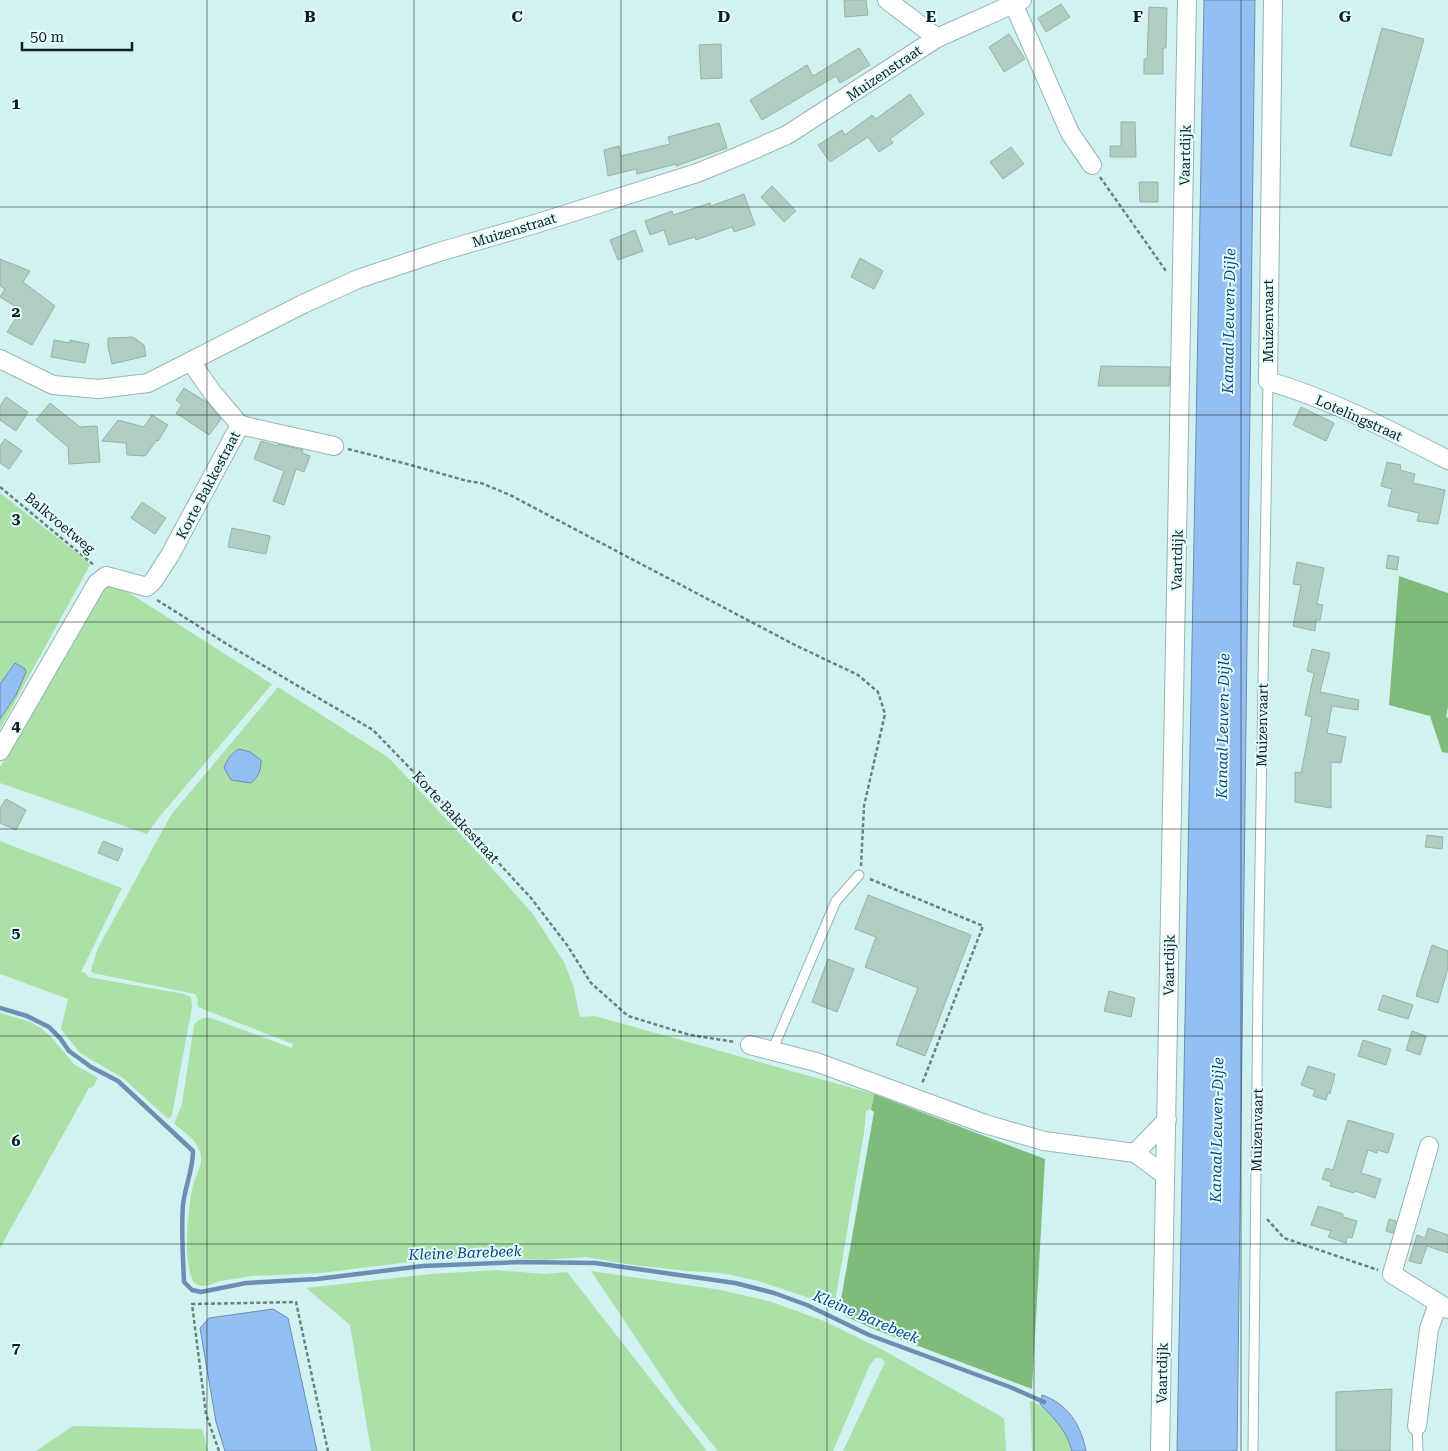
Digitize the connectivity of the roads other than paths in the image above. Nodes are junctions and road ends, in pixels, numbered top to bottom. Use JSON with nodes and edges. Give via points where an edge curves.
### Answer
{"nodes":[{"id":1,"x":887,"y":0,"type":"edge"},
{"id":2,"x":1188,"y":0,"type":"edge"},
{"id":3,"x":1273,"y":0,"type":"edge"},
{"id":4,"x":1018,"y":2,"type":"edge"},
{"id":5,"x":938,"y":38,"type":"junction"},
{"id":6,"x":1092,"y":166,"type":"road end"},
{"id":7,"x":0,"y":359,"type":"edge"},
{"id":8,"x":191,"y":362,"type":"junction"},
{"id":9,"x":1268,"y":381,"type":"junction"},
{"id":10,"x":240,"y":425,"type":"junction"},
{"id":11,"x":334,"y":446,"type":"road end"},
{"id":12,"x":1448,"y":460,"type":"edge"},
{"id":13,"x":0,"y":751,"type":"edge"},
{"id":14,"x":859,"y":875,"type":"road end"},
{"id":15,"x":750,"y":1045,"type":"road end"},
{"id":16,"x":772,"y":1050,"type":"junction"},
{"id":17,"x":1167,"y":1120,"type":"junction"},
{"id":18,"x":1429,"y":1146,"type":"dead end"},
{"id":19,"x":1135,"y":1152,"type":"junction"},
{"id":20,"x":1165,"y":1175,"type":"junction"},
{"id":21,"x":1443,"y":1307,"type":"edge"},
{"id":22,"x":1417,"y":1426,"type":"joint"},
{"id":23,"x":1160,"y":1451,"type":"edge"},
{"id":24,"x":1253,"y":1451,"type":"edge"},
{"id":25,"x":1418,"y":1451,"type":"edge"}],
"edges":[{"from":1,"to":5,"type":"street"},
{"from":2,"to":17,"type":"street","name":"Vaartdijk"},
{"from":3,"to":9,"type":"street","name":"Muizenvaart"},
{"from":4,"to":5,"type":"street","name":"Muizenstraat"},
{"from":4,"to":6,"type":"street","name":"Muizenstraat","via":[[1070,133]]},
{"from":5,"to":8,"type":"street","name":"Muizenstraat","via":[[787,135],[739,156],[697,173],[358,279]]},
{"from":7,"to":8,"type":"street","name":"Muizenstraat","via":[[53,385],[99,389],[148,383]]},
{"from":8,"to":10,"type":"street","name":"Korte Bakkestraat"},
{"from":9,"to":12,"type":"street","name":"Lotelingstraat","via":[[1350,412]]},
{"from":9,"to":24,"type":"lane","name":"Muizenvaart"},
{"from":10,"to":11,"type":"street"},
{"from":10,"to":13,"type":"street","name":"Korte Bakkestraat","via":[[154,580],[147,587],[106,576],[101,579]]},
{"from":14,"to":16,"type":"lane","via":[[836,901]]},
{"from":15,"to":16,"type":"street"},
{"from":16,"to":19,"type":"street","via":[[816,1062],[985,1124],[1044,1141]]},
{"from":17,"to":19,"type":"street"},
{"from":17,"to":20,"type":"street","name":"Vaartdijk"},
{"from":18,"to":21,"type":"street","via":[[1392,1274]]},
{"from":19,"to":20,"type":"street"},
{"from":20,"to":23,"type":"street","name":"Vaartdijk"},
{"from":21,"to":22,"type":"street","via":[[1429,1328]]},
{"from":22,"to":25,"type":"lane"}]}
